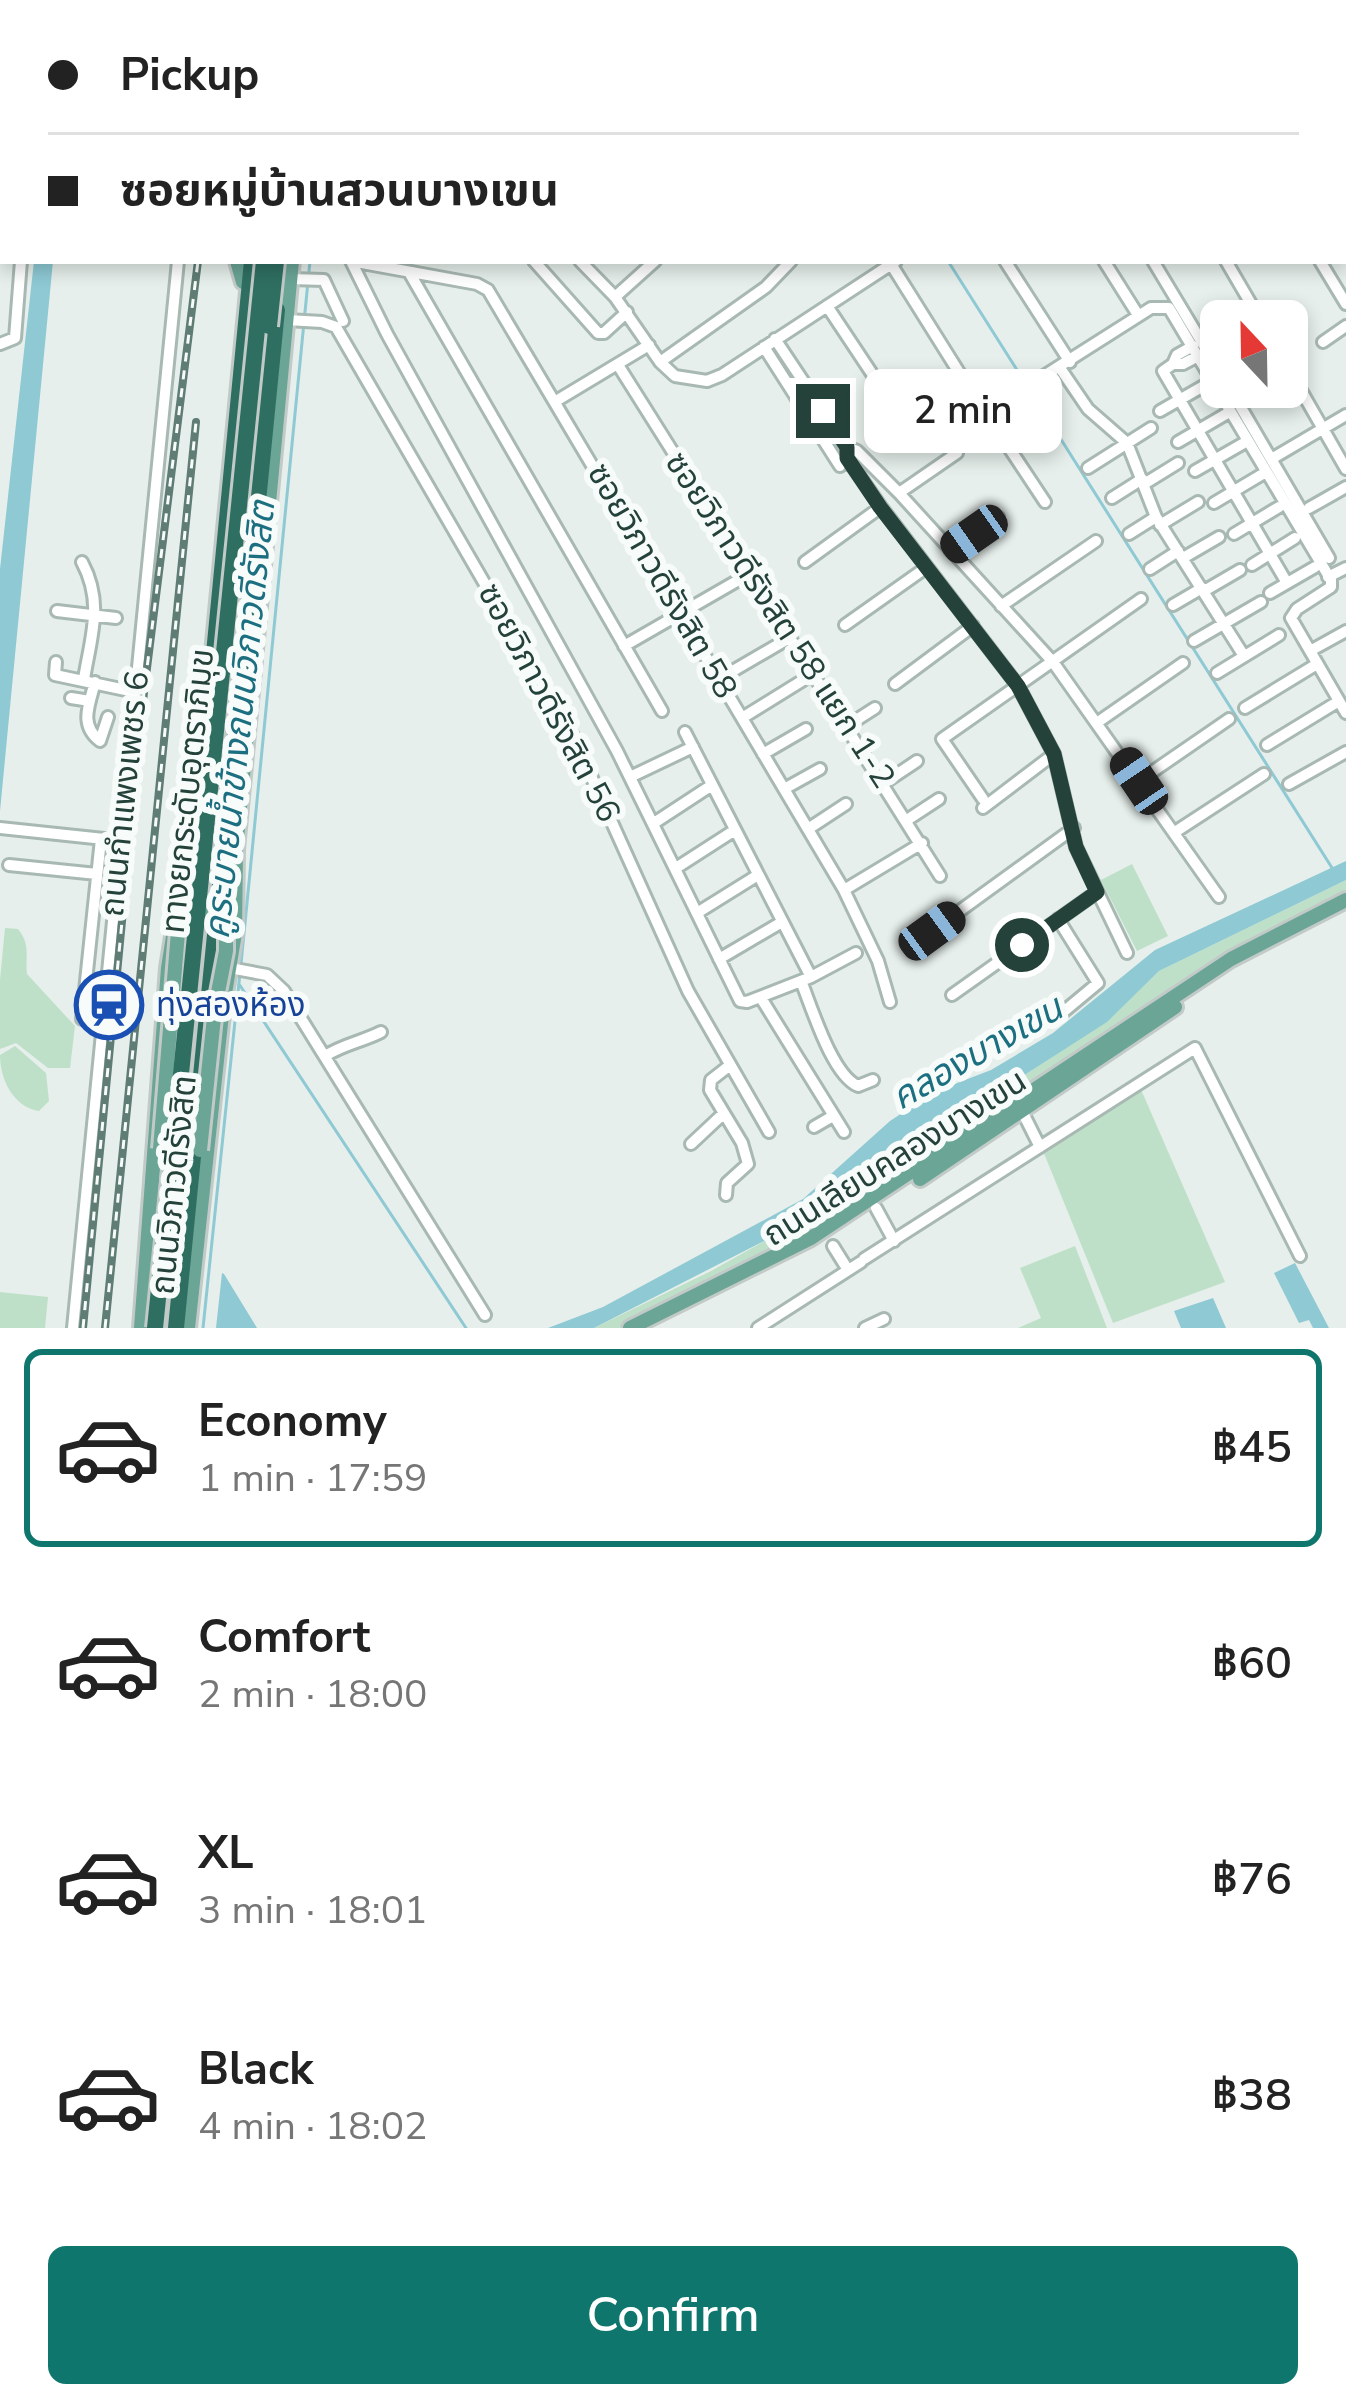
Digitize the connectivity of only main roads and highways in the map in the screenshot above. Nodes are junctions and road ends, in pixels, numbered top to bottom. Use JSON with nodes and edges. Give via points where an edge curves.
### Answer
{"nodes":[{"id":1,"x":245,"y":264,"type":"edge"},
{"id":2,"x":245,"y":264,"type":"edge"},
{"id":3,"x":264,"y":264,"type":"edge"},
{"id":4,"x":279,"y":264,"type":"edge"},
{"id":5,"x":279,"y":264,"type":"edge"},
{"id":6,"x":294,"y":264,"type":"edge"},
{"id":7,"x":262,"y":583,"type":"junction"},
{"id":8,"x":213,"y":586,"type":"junction"},
{"id":9,"x":213,"y":653,"type":"junction"},
{"id":10,"x":243,"y":657,"type":"junction"},
{"id":11,"x":1346,"y":900,"type":"edge"},
{"id":12,"x":1346,"y":910,"type":"edge"},
{"id":13,"x":1272,"y":942,"type":"junction"},
{"id":14,"x":1019,"y":1106,"type":"junction"},
{"id":15,"x":149,"y":1220,"type":"junction"},
{"id":16,"x":199,"y":1227,"type":"junction"},
{"id":17,"x":148,"y":1328,"type":"edge"},
{"id":18,"x":166,"y":1328,"type":"edge"},
{"id":19,"x":176,"y":1328,"type":"edge"},
{"id":20,"x":188,"y":1328,"type":"edge"},
{"id":21,"x":630,"y":1328,"type":"edge"},
{"id":22,"x":650,"y":1328,"type":"edge"}],
"edges":[{"from":1,"to":8,"type":"main road","name":"ถนนวิภาวดีรังสิต"},
{"from":2,"to":9,"type":"highway","name":"ถนนวิภาวดีรังสิต"},
{"from":3,"to":17,"type":"highway","name":"ทางยกระดับอุตราภิมุข","bridge":true},
{"from":4,"to":10,"type":"highway","name":"ถนนวิภาวดีรังสิต"},
{"from":5,"to":18,"type":"highway","name":"ทางยกระดับอุตราภิมุข","bridge":true,"via":[[249,484]]},
{"from":6,"to":7,"type":"main road","name":"ถนนวิภาวดีรังสิต","via":[[302,279]]},
{"from":7,"to":10,"type":"highway"},
{"from":7,"to":16,"type":"main road","name":"ถนนวิภาวดีรังสิต","via":[[236,849],[237,969]]},
{"from":8,"to":9,"type":"highway"},
{"from":8,"to":15,"type":"main road","name":"ถนนวิภาวดีรังสิต","via":[[168,968]]},
{"from":9,"to":17,"type":"highway","name":"ถนนวิภาวดีรังสิต"},
{"from":10,"to":19,"type":"highway","name":"ถนนวิภาวดีรังสิต"},
{"from":11,"to":13,"type":"main road","name":"ถนนเลียบคลองบางเขน"},
{"from":12,"to":13,"type":"main road","name":"ถนนเลียบคลองบางเขน"},
{"from":13,"to":14,"type":"main road","name":"ถนนเลียบคลองบางเขน"},
{"from":14,"to":21,"type":"main road","name":"ถนนเลียบคลองบางเขน","via":[[811,1238]]},
{"from":14,"to":22,"type":"main road","name":"ถนนเลียบคลองบางเขน","via":[[816,1246]]},
{"from":15,"to":16,"type":"main road","bridge":true,"via":[[178,932],[202,913],[226,929]]},
{"from":15,"to":17,"type":"main road","name":"ถนนวิภาวดีรังสิต"},
{"from":16,"to":20,"type":"main road","name":"ถนนวิภาวดีรังสิต"}]}
